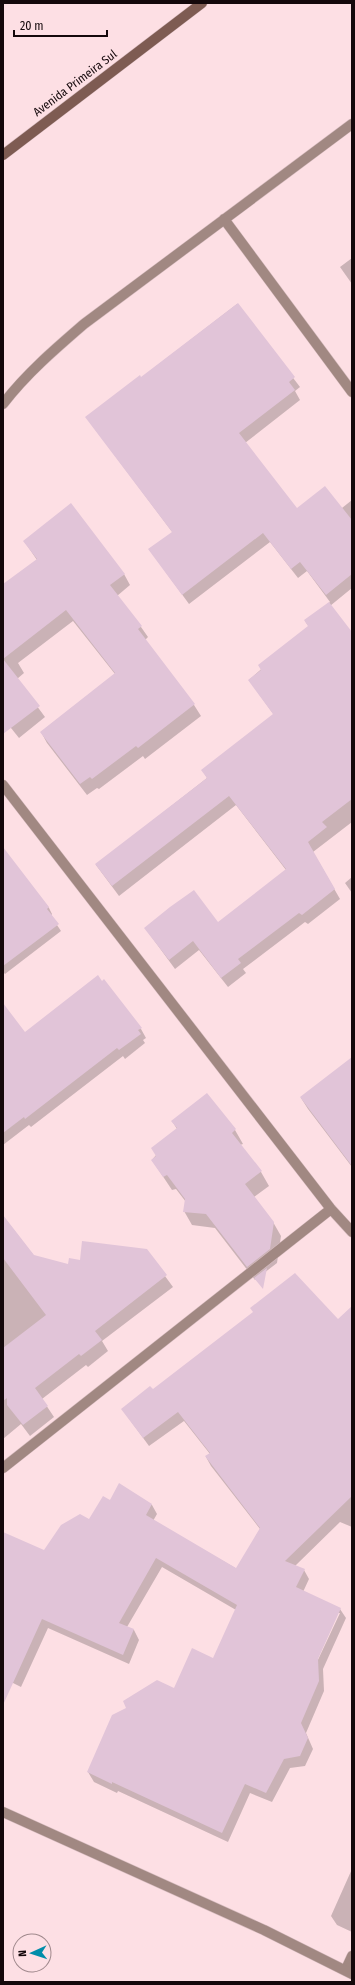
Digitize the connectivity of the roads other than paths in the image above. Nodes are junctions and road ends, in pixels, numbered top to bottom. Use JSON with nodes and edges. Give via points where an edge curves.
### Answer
{"nodes":[{"id":1,"x":202,"y":3,"type":"edge"},
{"id":2,"x":352,"y":124,"type":"edge"},
{"id":3,"x":3,"y":155,"type":"edge"},
{"id":4,"x":224,"y":219,"type":"junction"},
{"id":5,"x":352,"y":392,"type":"edge"},
{"id":6,"x":3,"y":404,"type":"edge"},
{"id":7,"x":3,"y":785,"type":"edge"},
{"id":8,"x":331,"y":1209,"type":"junction"},
{"id":9,"x":352,"y":1232,"type":"edge"},
{"id":10,"x":3,"y":1468,"type":"edge"},
{"id":11,"x":3,"y":1812,"type":"edge"},
{"id":12,"x":352,"y":1956,"type":"edge"},
{"id":13,"x":349,"y":1971,"type":"edge"}],
"edges":[{"from":1,"to":3,"type":"main road","name":"Avenida Primeira Sul"},
{"from":2,"to":4,"type":"street"},
{"from":4,"to":5,"type":"street"},
{"from":4,"to":6,"type":"street","via":[[84,324],[48,355]]},
{"from":7,"to":8,"type":"street"},
{"from":8,"to":9,"type":"street"},
{"from":8,"to":10,"type":"street"},
{"from":11,"to":13,"type":"street"},
{"from":12,"to":13,"type":"street"}]}
